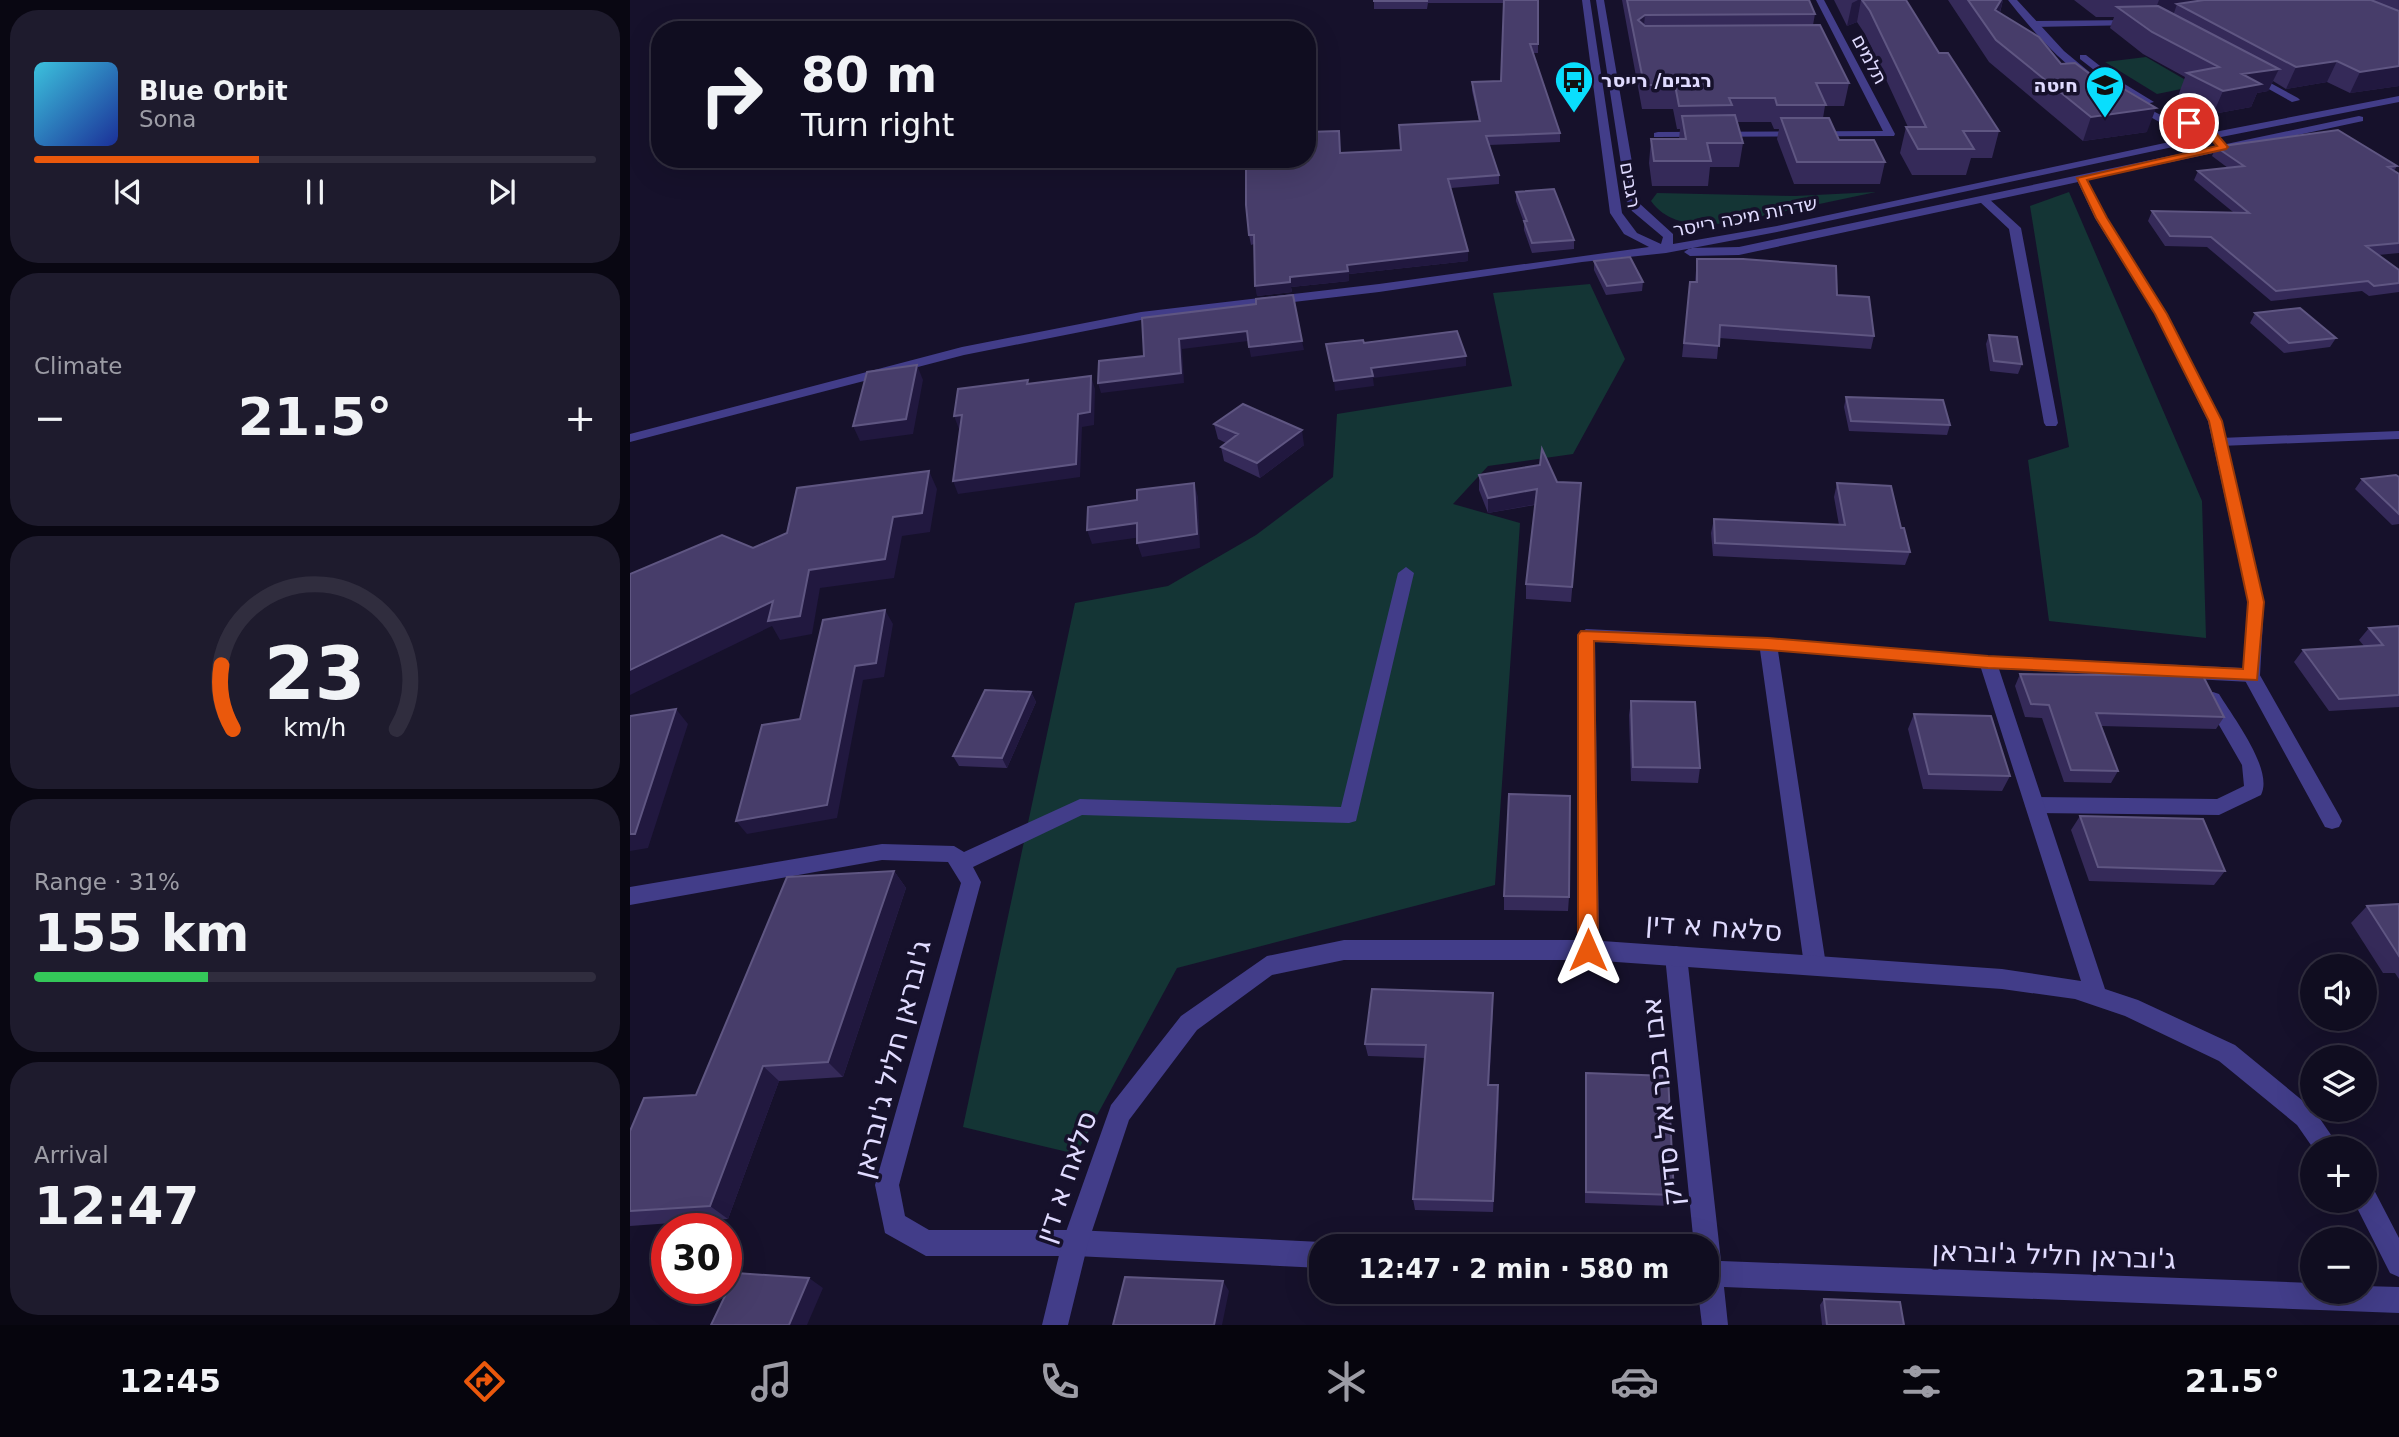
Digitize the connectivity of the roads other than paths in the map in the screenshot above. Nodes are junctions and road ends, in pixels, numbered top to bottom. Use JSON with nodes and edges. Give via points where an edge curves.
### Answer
{"nodes":[{"id":1,"x":1586,"y":0,"type":"edge"},
{"id":2,"x":1600,"y":0,"type":"edge"},
{"id":3,"x":1820,"y":0,"type":"edge"},
{"id":4,"x":2012,"y":0,"type":"edge"},
{"id":5,"x":2027,"y":0,"type":"edge"},
{"id":6,"x":2142,"y":23,"type":"edge"},
{"id":7,"x":2033,"y":24,"type":"junction"},
{"id":8,"x":2050,"y":24,"type":"junction"},
{"id":9,"x":1828,"y":41,"type":"edge"},
{"id":10,"x":1841,"y":41,"type":"junction"},
{"id":11,"x":2240,"y":69,"type":"edge"},
{"id":12,"x":2399,"y":99,"type":"edge"},
{"id":13,"x":2295,"y":100,"type":"edge"},
{"id":14,"x":2399,"y":111,"type":"edge"},
{"id":15,"x":1658,"y":135,"type":"dead end"},
{"id":16,"x":2213,"y":135,"type":"junction"},
{"id":17,"x":2196,"y":139,"type":"junction"},
{"id":18,"x":2223,"y":147,"type":"junction"},
{"id":19,"x":2081,"y":178,"type":"junction"},
{"id":20,"x":1984,"y":200,"type":"junction"},
{"id":21,"x":1661,"y":228,"type":"junction"},
{"id":22,"x":1732,"y":237,"type":"junction"},
{"id":23,"x":1666,"y":249,"type":"junction"},
{"id":24,"x":2051,"y":424,"type":"dead end"},
{"id":25,"x":2399,"y":435,"type":"edge"},
{"id":26,"x":630,"y":439,"type":"edge"},
{"id":27,"x":2220,"y":442,"type":"junction"},
{"id":28,"x":1406,"y":573,"type":"dead end"},
{"id":29,"x":1768,"y":644,"type":"junction"},
{"id":30,"x":1988,"y":662,"type":"junction"},
{"id":31,"x":2198,"y":673,"type":"junction"},
{"id":32,"x":2251,"y":675,"type":"junction"},
{"id":33,"x":2035,"y":805,"type":"junction"},
{"id":34,"x":2332,"y":821,"type":"dead end"},
{"id":35,"x":960,"y":863,"type":"junction"},
{"id":36,"x":630,"y":896,"type":"edge"},
{"id":37,"x":1588,"y":950,"type":"junction"},
{"id":38,"x":1676,"y":956,"type":"junction"},
{"id":39,"x":1815,"y":965,"type":"junction"},
{"id":40,"x":2097,"y":996,"type":"junction"},
{"id":41,"x":2319,"y":1136,"type":"edge"},
{"id":42,"x":2372,"y":1213,"type":"edge"},
{"id":43,"x":1705,"y":1234,"type":"edge"},
{"id":44,"x":1075,"y":1243,"type":"junction"},
{"id":45,"x":1309,"y":1254,"type":"edge"},
{"id":46,"x":2399,"y":1264,"type":"edge"},
{"id":47,"x":1719,"y":1273,"type":"edge"},
{"id":48,"x":2399,"y":1300,"type":"edge"},
{"id":49,"x":1713,"y":1304,"type":"edge"},
{"id":50,"x":1055,"y":1325,"type":"edge"},
{"id":51,"x":1715,"y":1325,"type":"edge"}],
"edges":[{"from":1,"to":23,"type":"street","name":"רגבים","via":[[1616,213],[1632,236]]},
{"from":2,"to":21,"type":"street","name":"רגבים","via":[[1633,202],[1645,218]]},
{"from":3,"to":10,"type":"street","name":"תלמים"},
{"from":4,"to":7,"type":"street"},
{"from":5,"to":8,"type":"street"},
{"from":6,"to":8,"type":"street"},
{"from":7,"to":8,"type":"street"},
{"from":7,"to":17,"type":"street","via":[[2099,84]]},
{"from":8,"to":16,"type":"street","via":[[2115,82]]},
{"from":9,"to":10,"type":"street"},
{"from":10,"to":15,"type":"street","name":"תלמים","via":[[1890,134]]},
{"from":11,"to":13,"type":"street"},
{"from":12,"to":16,"type":"street","name":"שדרות מיכה רייסר"},
{"from":14,"to":18,"type":"street","name":"שדרות מיכה רייסר"},
{"from":16,"to":17,"type":"street","name":"שדרות מיכה רייסר"},
{"from":16,"to":18,"type":"street"},
{"from":17,"to":18,"type":"street"},
{"from":17,"to":22,"type":"street","name":"שדרות מיכה רייסר"},
{"from":18,"to":19,"type":"street","name":"שדרות מיכה רייסר"},
{"from":19,"to":20,"type":"street","name":"שדרות מיכה רייסר"},
{"from":19,"to":27,"type":"street","via":[[2161,314],[2215,421]]},
{"from":20,"to":23,"type":"street","name":"שדרות מיכה רייסר","via":[[1739,251]]},
{"from":20,"to":24,"type":"street","via":[[2015,228]]},
{"from":21,"to":22,"type":"street"},
{"from":21,"to":23,"type":"street","name":"רגבים","via":[[1669,236]]},
{"from":22,"to":23,"type":"street","name":"שדרות מיכה רייסר"},
{"from":23,"to":26,"type":"street","via":[[1141,316],[962,351]]},
{"from":25,"to":27,"type":"street"},
{"from":27,"to":32,"type":"street","via":[[2256,602]]},
{"from":28,"to":35,"type":"street","via":[[1349,814],[1080,807]]},
{"from":29,"to":30,"type":"street"},
{"from":29,"to":37,"type":"street","via":[[1586,635]]},
{"from":29,"to":39,"type":"street"},
{"from":30,"to":31,"type":"street"},
{"from":30,"to":33,"type":"street"},
{"from":31,"to":32,"type":"street"},
{"from":31,"to":33,"type":"street","via":[[2251,764],[2254,790],[2219,807]]},
{"from":32,"to":34,"type":"street"},
{"from":33,"to":40,"type":"street"},
{"from":35,"to":36,"type":"street","via":[[954,854],[882,852]]},
{"from":35,"to":44,"type":"street","name":"ג'ובראן חליל ג'ובראן","via":[[971,882],[887,1185],[894,1224],[926,1243]]},
{"from":37,"to":38,"type":"street","name":"סלאח א דין"},
{"from":37,"to":44,"type":"street","name":"סלאח א דין","via":[[1344,950],[1267,966],[1189,1023],[1119,1114]]},
{"from":38,"to":39,"type":"street","name":"סלאח א דין"},
{"from":38,"to":43,"type":"street","name":"אבו בכר אל סדיק"},
{"from":39,"to":40,"type":"street","name":"סלאח א דין","via":[[2002,979]]},
{"from":40,"to":41,"type":"street","name":"סלאח א דין","via":[[2227,1054],[2305,1117]]},
{"from":42,"to":46,"type":"street"},
{"from":44,"to":45,"type":"street","name":"ג'ובראן חליל ג'ובראן"},
{"from":44,"to":50,"type":"street","name":"סלאח א דין"},
{"from":47,"to":48,"type":"street","name":"ג'ובראן חליל ג'ובראן"},
{"from":49,"to":51,"type":"street","name":"אבו בכר אל סדיק"}]}
